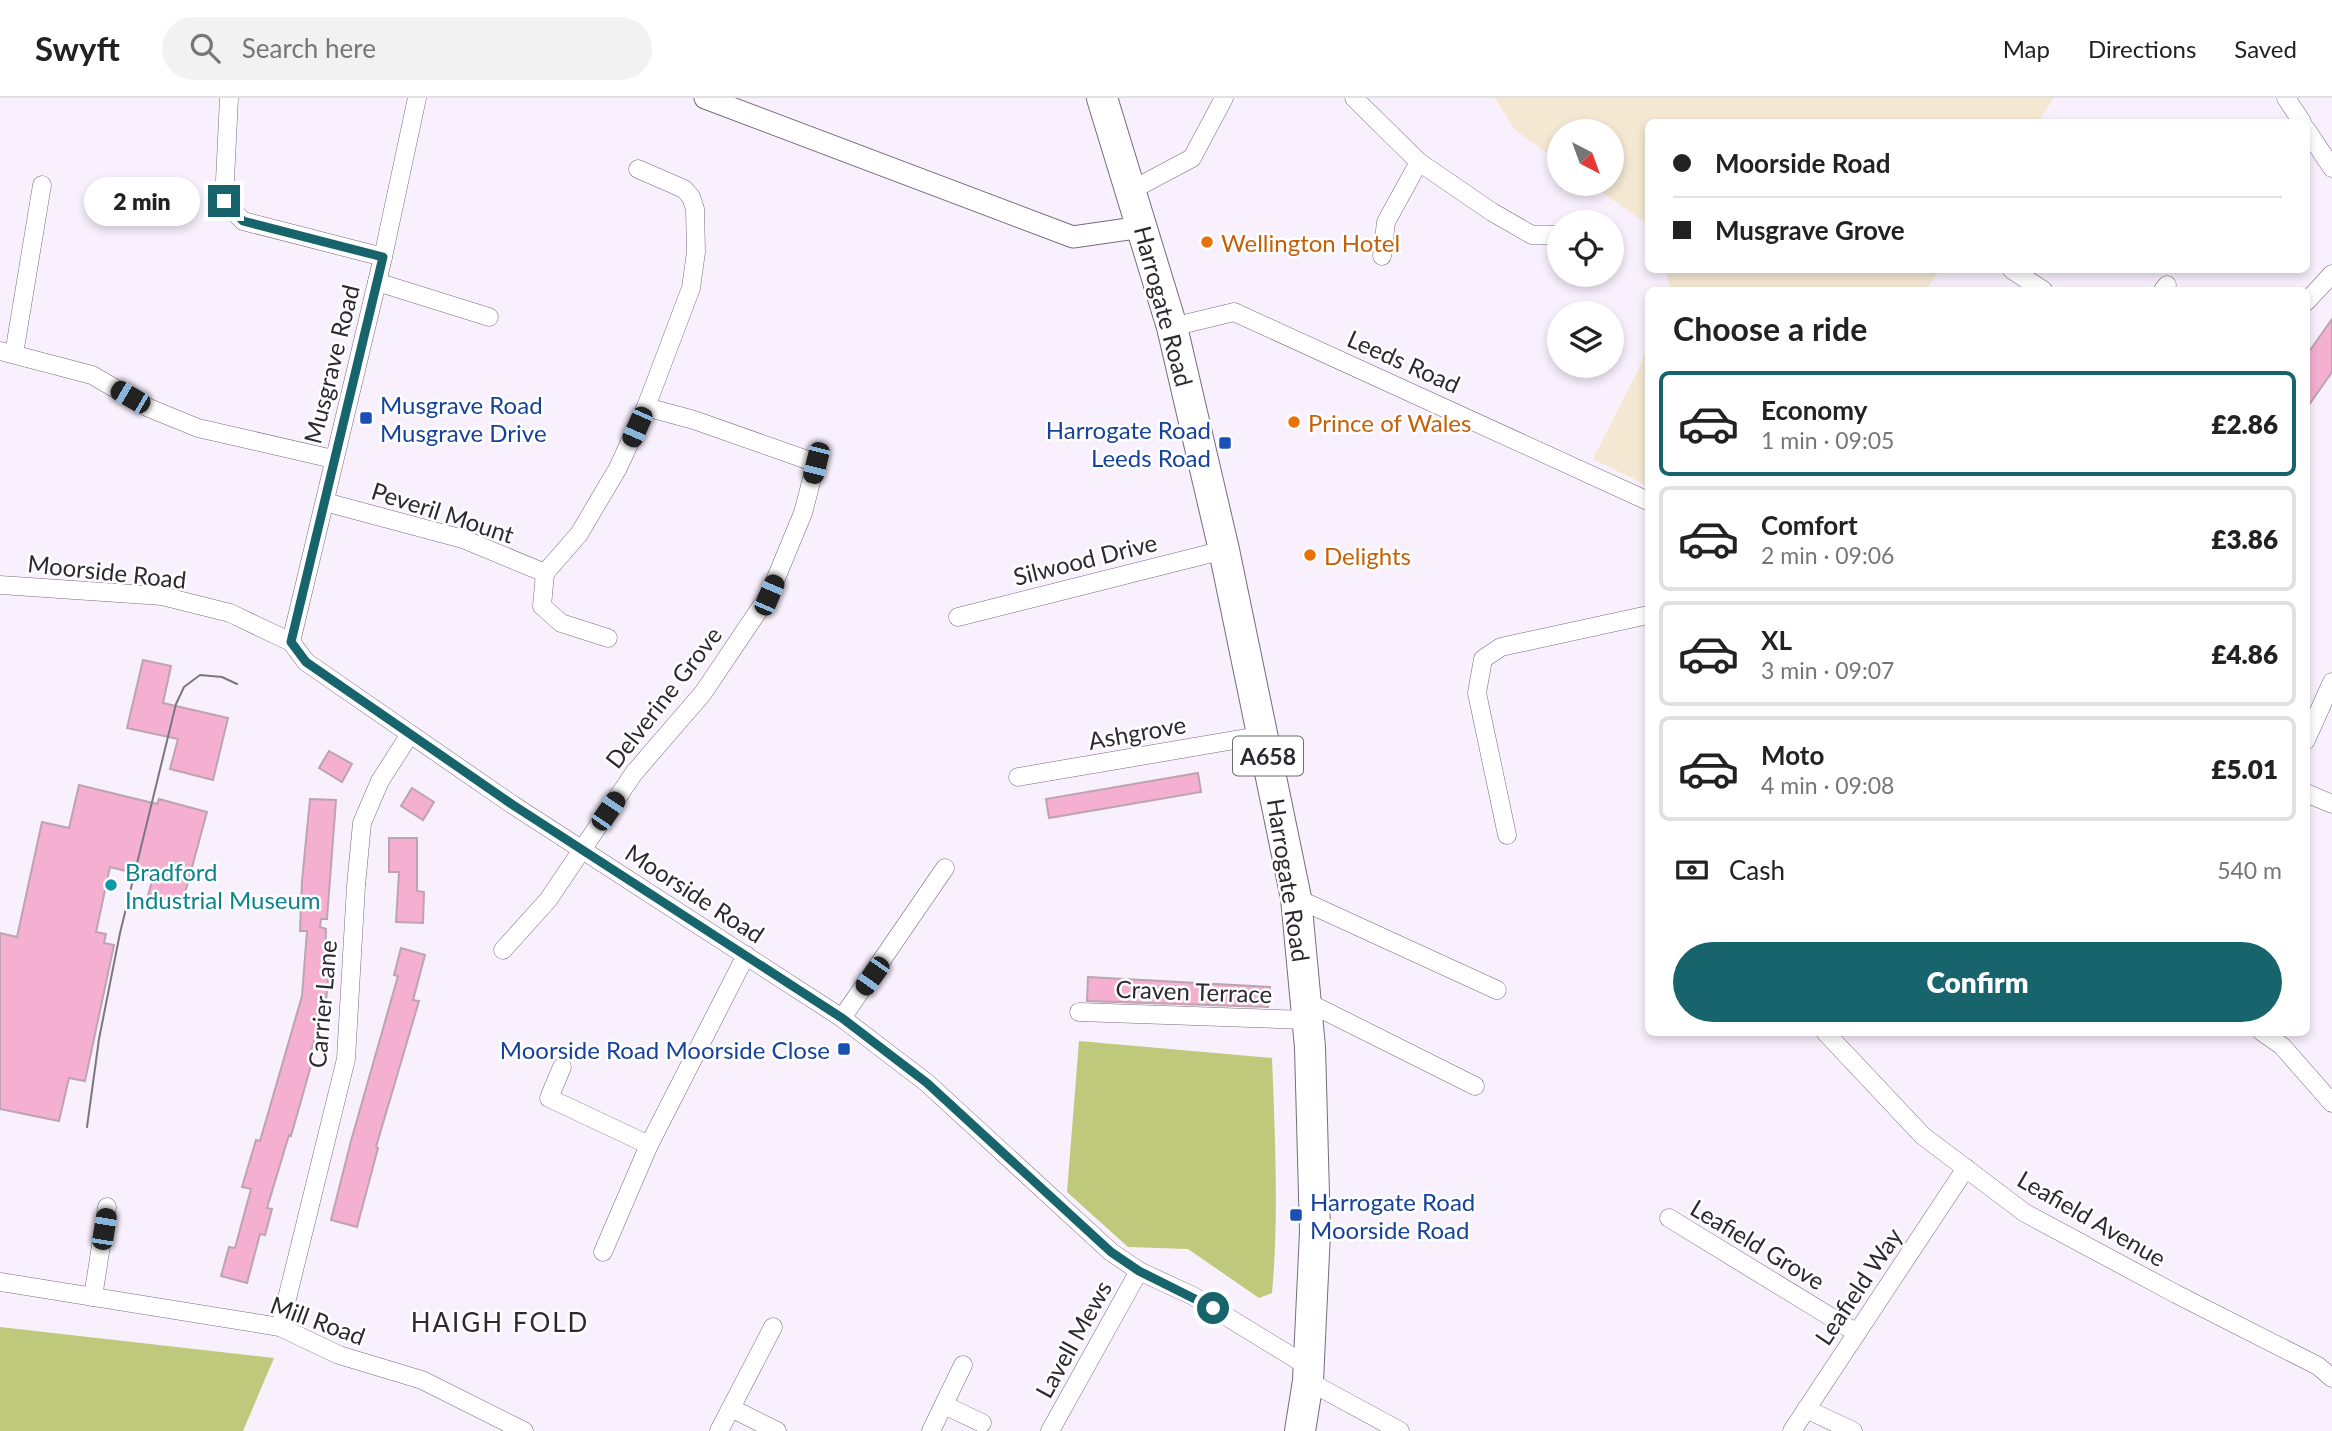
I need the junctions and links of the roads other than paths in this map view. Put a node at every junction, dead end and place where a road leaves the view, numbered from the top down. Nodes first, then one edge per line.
1 (229, 98) edge
2 (417, 98) edge
3 (705, 98) edge
4 (1102, 98) edge
5 (1224, 98) edge
6 (1354, 98) edge
7 (2286, 98) edge
8 (2300, 119) edge
9 (2310, 135) edge
10 (1419, 162) junction
11 (2332, 168) edge
12 (638, 169) dead end
13 (42, 185) dead end
14 (1130, 191) junction
15 (1142, 227) junction
16 (1547, 235) edge
17 (1382, 256) dead end
18 (383, 257) junction
19 (2017, 273) edge
20 (2332, 274) edge
21 (377, 282) junction
22 (2038, 287) edge
23 (2310, 298) edge
24 (489, 317) dead end
25 (1171, 327) junction
26 (7, 353) edge
27 (646, 407) junction
28 (333, 459) junction
29 (1645, 500) edge
30 (325, 502) junction
31 (1224, 550) junction
32 (545, 573) junction
33 (0, 585) edge
34 (1645, 616) edge
35 (958, 617) dead end
36 (608, 638) dead end
37 (291, 642) junction
38 (2332, 682) edge
39 (2310, 731) edge
40 (410, 734) junction
41 (1264, 735) junction
42 (1018, 777) dead end
43 (2310, 795) edge
44 (2332, 804) edge
45 (1507, 835) dead end
46 (582, 849) junction
47 (945, 868) dead end
48 (1296, 898) junction
49 (503, 950) dead end
50 (746, 956) junction
51 (1497, 990) dead end
52 (1307, 1011) junction
53 (1079, 1012) dead end
54 (842, 1018) junction
55 (1829, 1036) edge
56 (2268, 1036) edge
57 (562, 1066) dead end
58 (1475, 1086) dead end
59 (2332, 1102) edge
60 (649, 1145) junction
61 (1966, 1168) junction
62 (107, 1207) dead end
63 (1669, 1218) dead end
64 (603, 1252) dead end
65 (1139, 1271) junction
66 (0, 1282) edge
67 (93, 1297) junction
68 (280, 1326) junction
69 (773, 1327) dead end
70 (1857, 1333) junction
71 (963, 1365) dead end
72 (1308, 1374) junction
73 (2332, 1378) edge
74 (944, 1405) junction
75 (731, 1408) junction
76 (1806, 1409) junction
77 (982, 1423) dead end
78 (496, 1424) edge
79 (524, 1431) edge
80 (719, 1431) edge
81 (777, 1431) edge
82 (930, 1431) edge
83 (1050, 1431) edge
84 (1300, 1431) edge
85 (1399, 1431) edge
86 (1792, 1431) edge
87 (1853, 1431) edge

1 - 18 street
2 - 18 street, Musgrave Road
3 - 15 street
4 - 14 highway, Harrogate Road / A658
5 - 14 street
6 - 10 street
7 - 8 street
9 - 11 street
10 - 16 street
10 - 17 street
12 - 27 street
13 - 26 street
14 - 15 highway, Harrogate Road / A658
15 - 25 highway, Harrogate Road / A658
18 - 21 street, Musgrave Road
19 - 22 street
20 - 23 street
21 - 24 street
21 - 28 street, Musgrave Road
25 - 29 street, Leeds Road
25 - 31 highway, Harrogate Road / A658
26 - 28 street
27 - 32 street
27 - 46 street, Delverine Grove
28 - 30 street, Musgrave Road
30 - 32 street, Peveril Mount
30 - 37 street, Musgrave Road
31 - 35 street, Silwood Drive
31 - 41 highway, Harrogate Road / A658
32 - 36 street
33 - 37 street, Moorside Road
34 - 45 street
37 - 40 street, Moorside Road
38 - 39 street
40 - 46 street, Moorside Road
40 - 68 street, Carrier Lane
41 - 42 street, Ashgrove
41 - 48 highway, Harrogate Road / A658
43 - 44 street
46 - 49 street
46 - 50 street, Moorside Road
47 - 54 street
48 - 51 street
48 - 52 highway, Harrogate Road / A658
50 - 54 street, Moorside Road
50 - 60 street
52 - 53 street, Craven Terrace
52 - 58 street
52 - 72 highway, Harrogate Road / A658
54 - 65 street, Moorside Road
55 - 61 street, Leafield Avenue
56 - 59 street
57 - 60 street
60 - 64 street
61 - 70 street, Leafield Way
61 - 73 street, Leafield Avenue
62 - 67 street
63 - 70 street, Leafield Grove
65 - 72 street, Moorside Road
65 - 83 street, Lavell Mews
66 - 67 street, Mill Road
67 - 68 street, Mill Road
68 - 78 street, Mill Road
69 - 75 street
70 - 76 street, Leafield Way
71 - 74 street
72 - 84 highway, Harrogate Road / A658
72 - 85 street, Moorside Road
74 - 77 street
74 - 82 street
75 - 80 street
75 - 81 street
76 - 86 street, Leafield Way
76 - 87 street
78 - 79 street, Mill Road

